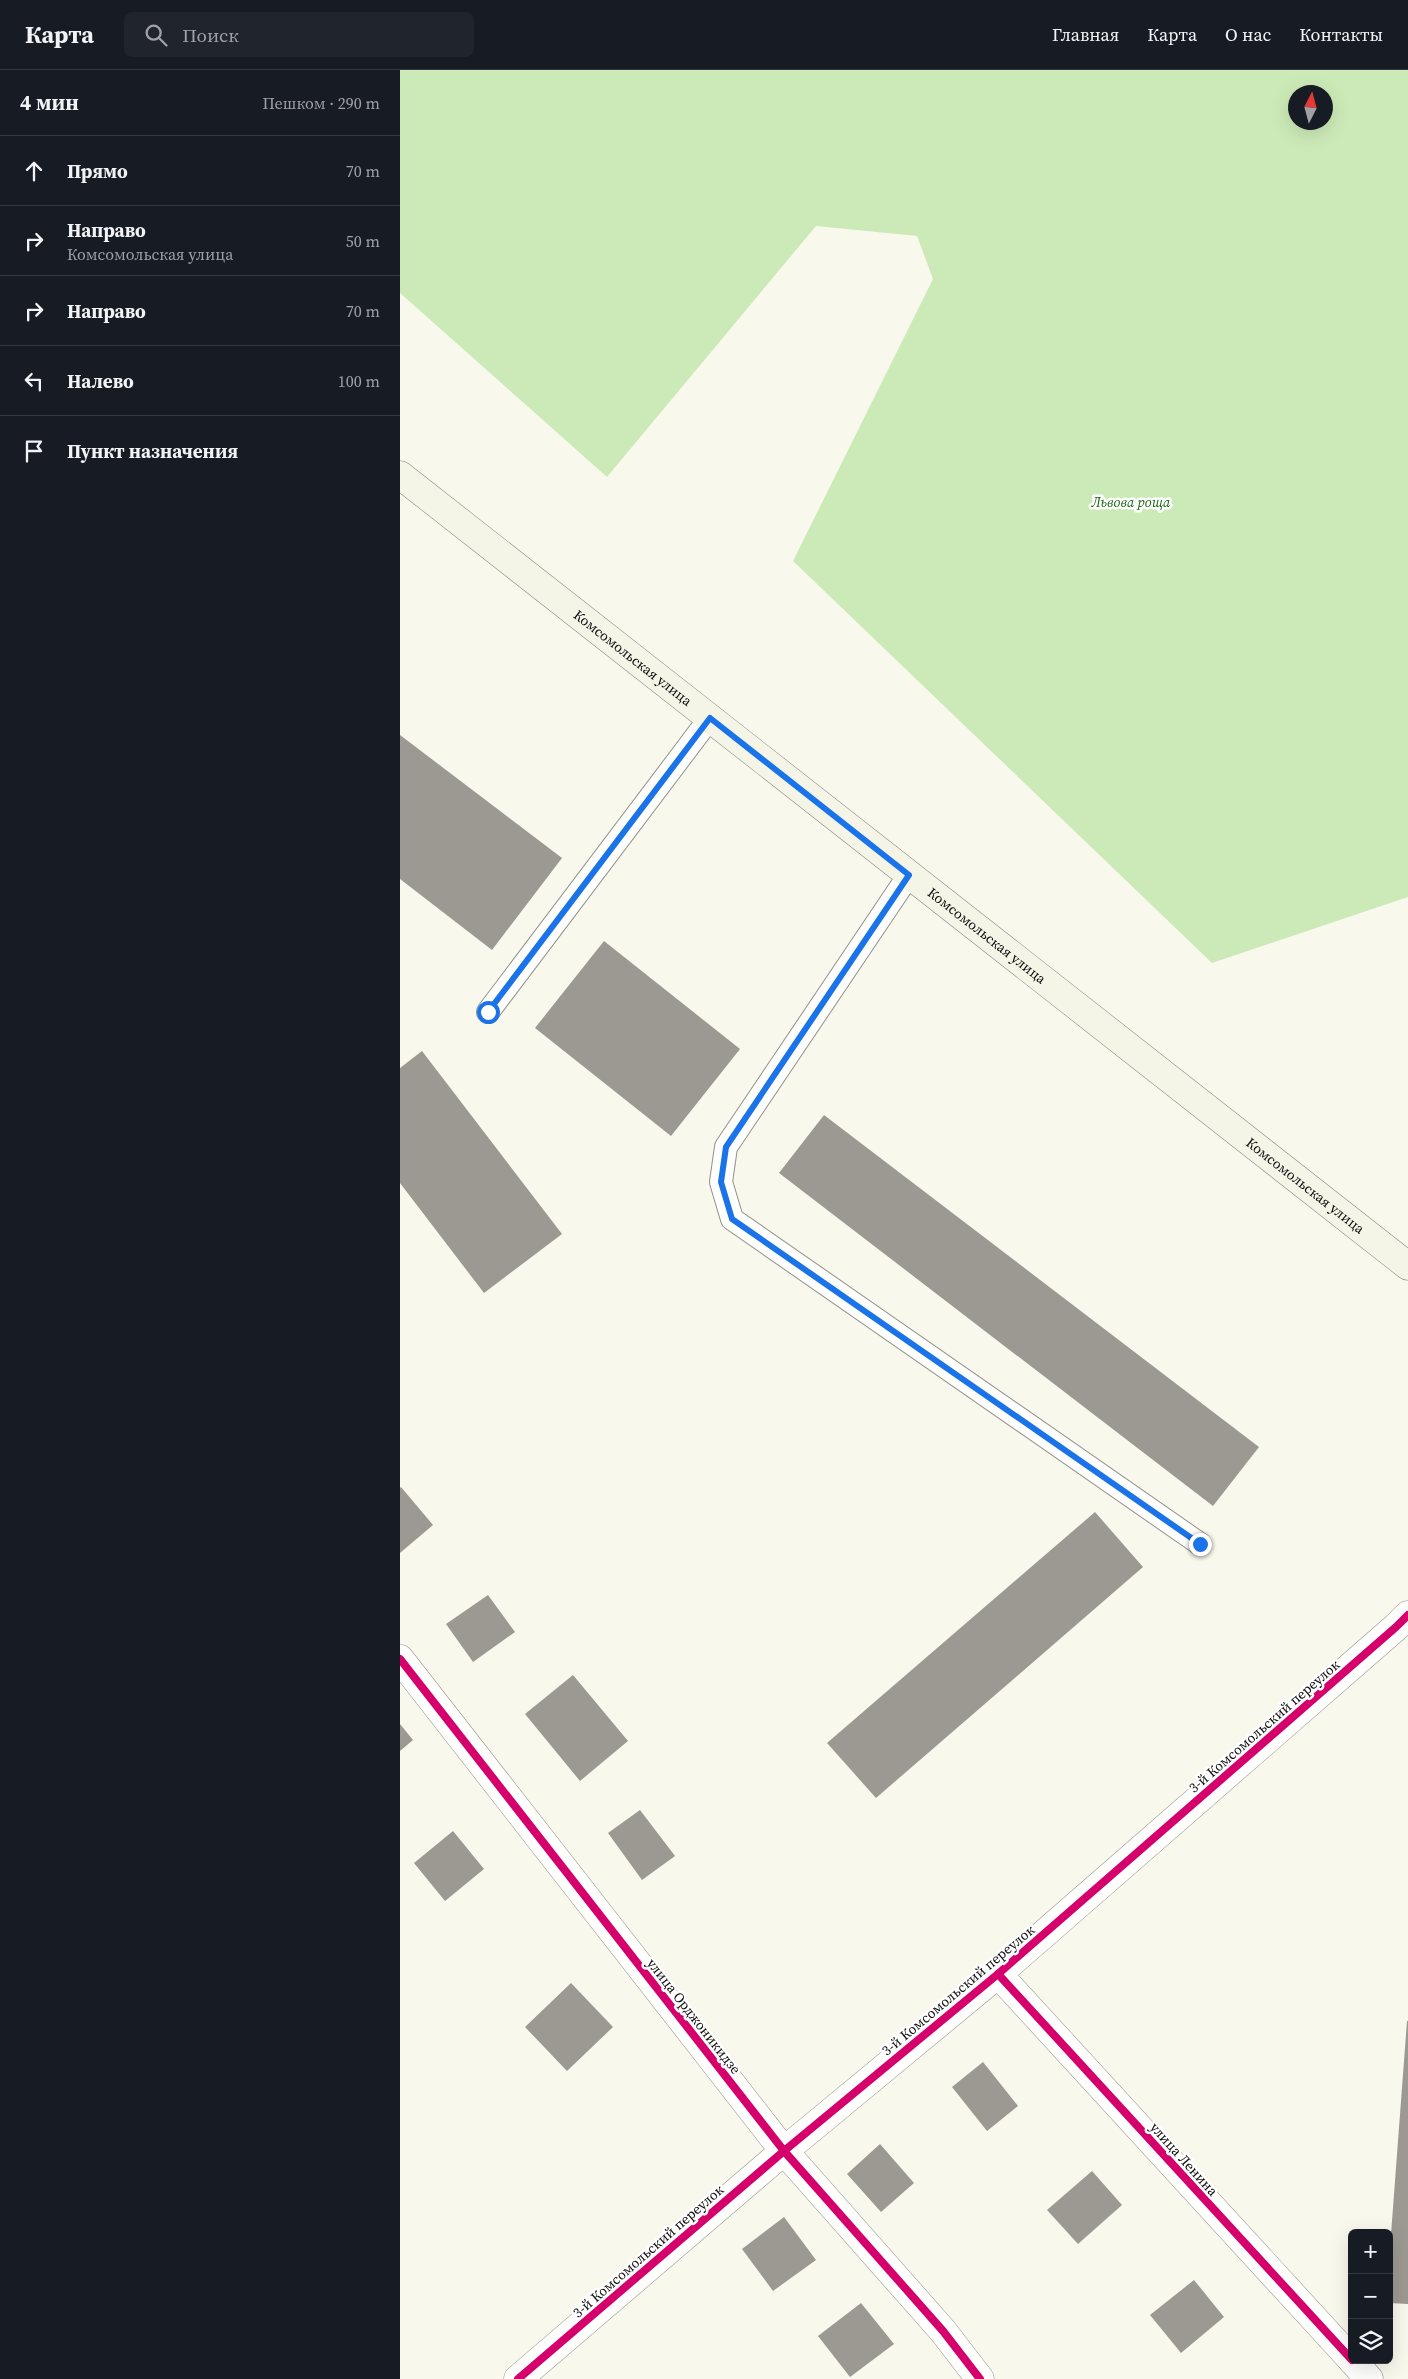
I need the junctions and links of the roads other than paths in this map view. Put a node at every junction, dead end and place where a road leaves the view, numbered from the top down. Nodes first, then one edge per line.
1 (400, 475) edge
2 (710, 718) junction
3 (909, 875) junction
4 (488, 1012) dead end
5 (1408, 1266) edge
6 (1200, 1544) dead end
7 (1408, 1614) edge
8 (400, 1659) edge
9 (998, 1974) junction
10 (784, 2151) junction
11 (1348, 2356) edge
12 (1356, 2364) edge
13 (518, 2379) edge
14 (980, 2379) edge
15 (1369, 2379) edge

1 - 2 main road, Комсомольская улица
2 - 3 main road, Комсомольская улица
2 - 4 lane
3 - 5 main road, Комсомольская улица
3 - 6 lane
7 - 9 street, 3-й Комсомольский переулок
8 - 10 street, улица Орджоникидзе
9 - 10 street, 3-й Комсомольский переулок
9 - 11 street, улица Ленина
10 - 13 street, 3-й Комсомольский переулок
10 - 14 street, улица Орджоникидзе
12 - 15 street, улица Ленина

